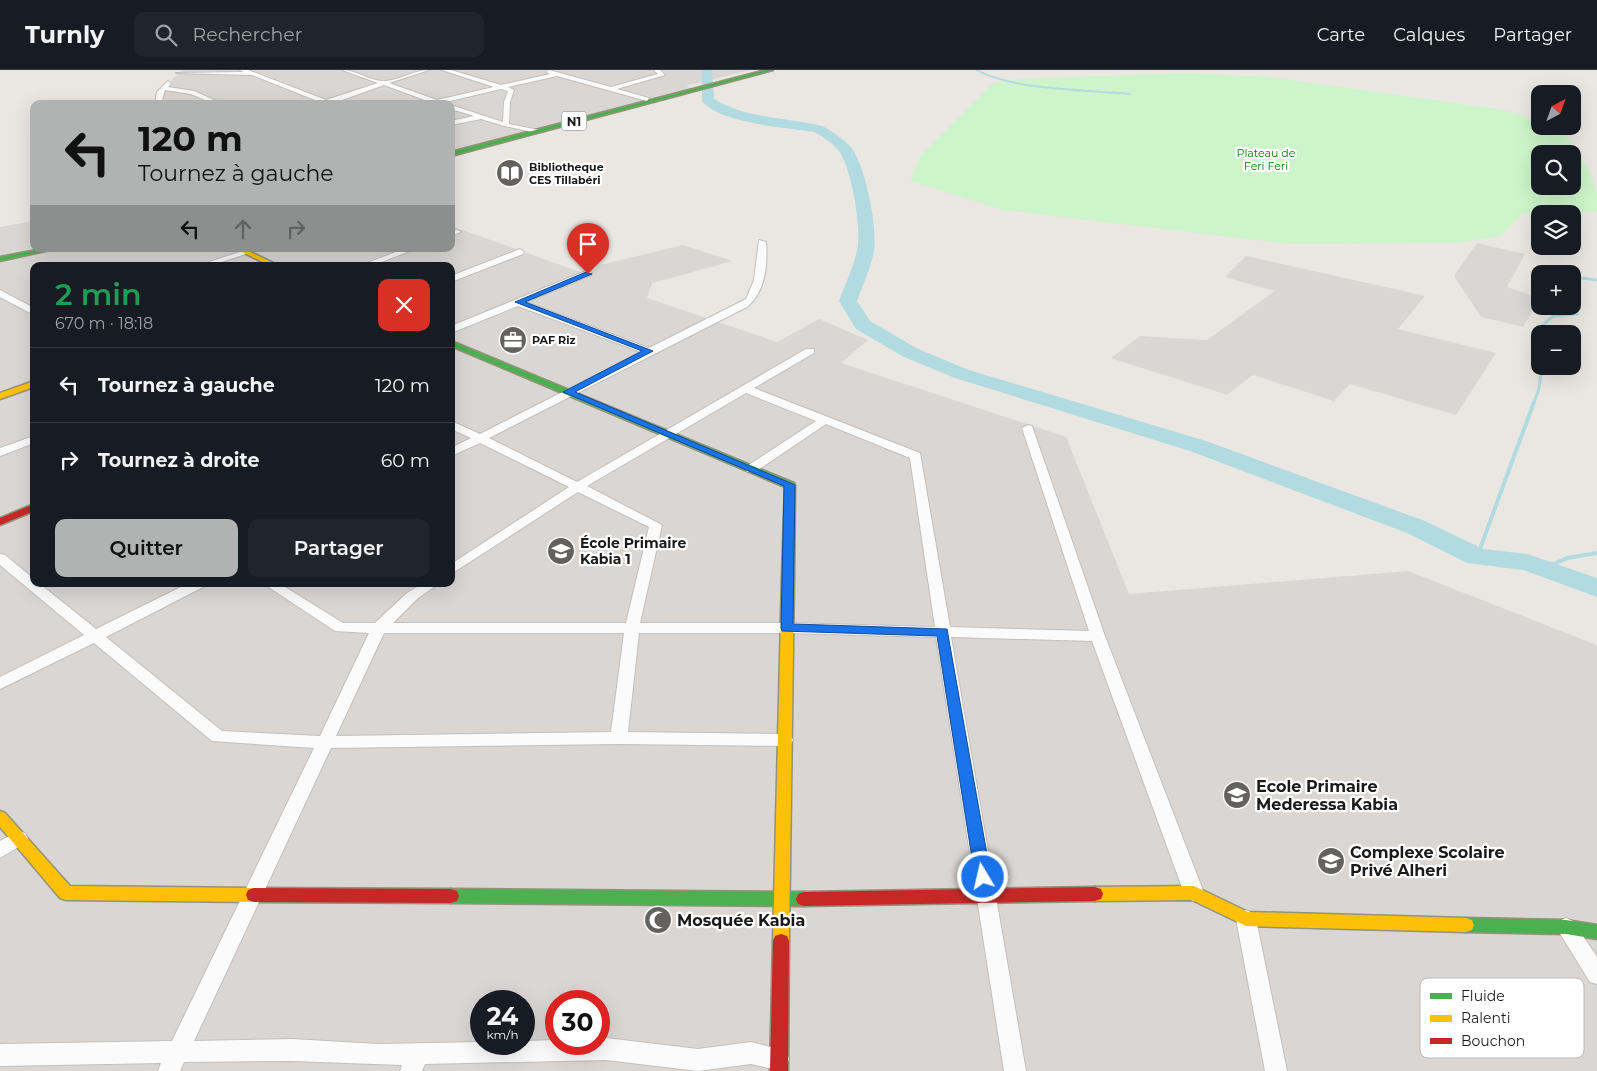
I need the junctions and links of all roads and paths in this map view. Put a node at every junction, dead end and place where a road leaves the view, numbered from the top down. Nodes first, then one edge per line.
1 (243, 70) edge
2 (345, 70) edge
3 (426, 70) edge
4 (445, 70) edge
5 (542, 70) edge
6 (657, 70) edge
7 (765, 70) edge
8 (181, 71) edge
9 (250, 74) junction
10 (558, 74) junction
11 (384, 83) junction
12 (502, 87) junction
13 (696, 87) junction
14 (163, 88) junction
15 (608, 90) junction
16 (647, 99) junction
17 (159, 100) edge
18 (211, 100) edge
19 (321, 100) edge
20 (337, 100) edge
21 (432, 100) edge
22 (452, 100) edge
23 (455, 108) edge
24 (482, 116) junction
25 (455, 122) edge
26 (506, 125) junction
27 (534, 130) junction
28 (455, 148) edge
29 (455, 153) edge
30 (762, 242) dead end
31 (30, 250) edge
32 (32, 252) edge
33 (239, 252) edge
34 (244, 252) edge
35 (403, 252) edge
36 (520, 252) dead end
37 (0, 257) edge
38 (212, 262) edge
39 (267, 262) edge
40 (374, 262) edge
41 (588, 274) dead end
42 (455, 277) edge
43 (0, 294) edge
44 (519, 302) junction
45 (30, 310) edge
46 (455, 328) edge
47 (455, 346) edge
48 (649, 351) junction
49 (810, 352) dead end
50 (30, 385) edge
51 (746, 389) junction
52 (568, 392) junction
53 (0, 396) edge
54 (825, 420) junction
55 (455, 426) edge
56 (1028, 428) dead end
57 (668, 434) junction
58 (480, 438) junction
59 (30, 441) edge
60 (455, 451) edge
61 (0, 452) edge
62 (751, 468) junction
63 (577, 487) junction
64 (30, 509) edge
65 (0, 522) edge
66 (0, 558) edge
67 (455, 567) edge
68 (30, 582) edge
69 (36, 587) edge
70 (192, 587) edge
71 (276, 587) edge
72 (426, 587) edge
73 (379, 628) junction
74 (632, 628) junction
75 (787, 628) junction
76 (942, 632) junction
77 (96, 636) junction
78 (1098, 636) junction
79 (0, 684) edge
80 (619, 738) junction
81 (784, 740) junction
82 (325, 742) junction
83 (0, 817) edge
84 (19, 838) junction
85 (0, 850) edge
86 (1194, 893) junction
87 (252, 894) junction
88 (986, 896) junction
89 (782, 900) junction
90 (1246, 919) junction
91 (1566, 927) junction
92 (1597, 932) edge
93 (1597, 975) edge
94 (0, 1056) edge
95 (173, 1062) edge
96 (414, 1062) edge
97 (778, 1065) edge
98 (1015, 1071) edge
99 (1276, 1071) edge

1 - 9 street
2 - 11 street
3 - 11 street
4 - 12 street
5 - 10 street
6 - 15 street
7 - 13 street, N1
8 - 9 street
8 - 14 street
9 - 19 street
10 - 12 street
10 - 15 street
11 - 20 street
11 - 21 street
12 - 22 street
12 - 26 street
13 - 16 street, N1
13 - 27 street, N1
14 - 17 street
14 - 18 street
15 - 16 street
16 - 27 street, N1
23 - 24 street
24 - 25 street
24 - 26 street
26 - 27 street
27 - 28 street, N1
27 - 29 street, N1
30 - 48 street
31 - 37 street
32 - 37 street
33 - 38 street
34 - 39 street
35 - 40 street
36 - 42 street
41 - 44 street
43 - 45 street
44 - 46 street
44 - 48 street
47 - 52 street
48 - 52 street
49 - 51 street
50 - 53 street
51 - 54 street
51 - 57 street
52 - 57 street
52 - 58 street
54 - 62 street
54 - 76 street
55 - 58 street
56 - 78 street
57 - 62 street
57 - 63 street
58 - 60 street
58 - 63 street
59 - 61 street
62 - 75 street
63 - 67 street
63 - 74 street
64 - 65 street
66 - 68 street
69 - 77 street
70 - 77 street
71 - 73 street
72 - 73 street
73 - 74 street
73 - 82 street
74 - 75 street
74 - 80 street
75 - 76 street
75 - 81 street
76 - 78 street
76 - 88 street
77 - 79 street
77 - 82 street
78 - 86 street
80 - 81 street
80 - 82 street
81 - 89 street
82 - 87 street
83 - 84 street
84 - 85 street
84 - 87 street
86 - 88 street
86 - 90 street
87 - 89 street
87 - 95 street
88 - 89 street
88 - 98 street
89 - 97 street
90 - 91 street
90 - 99 street
91 - 92 street
91 - 93 street
94 - 95 street
95 - 96 street
96 - 97 street

